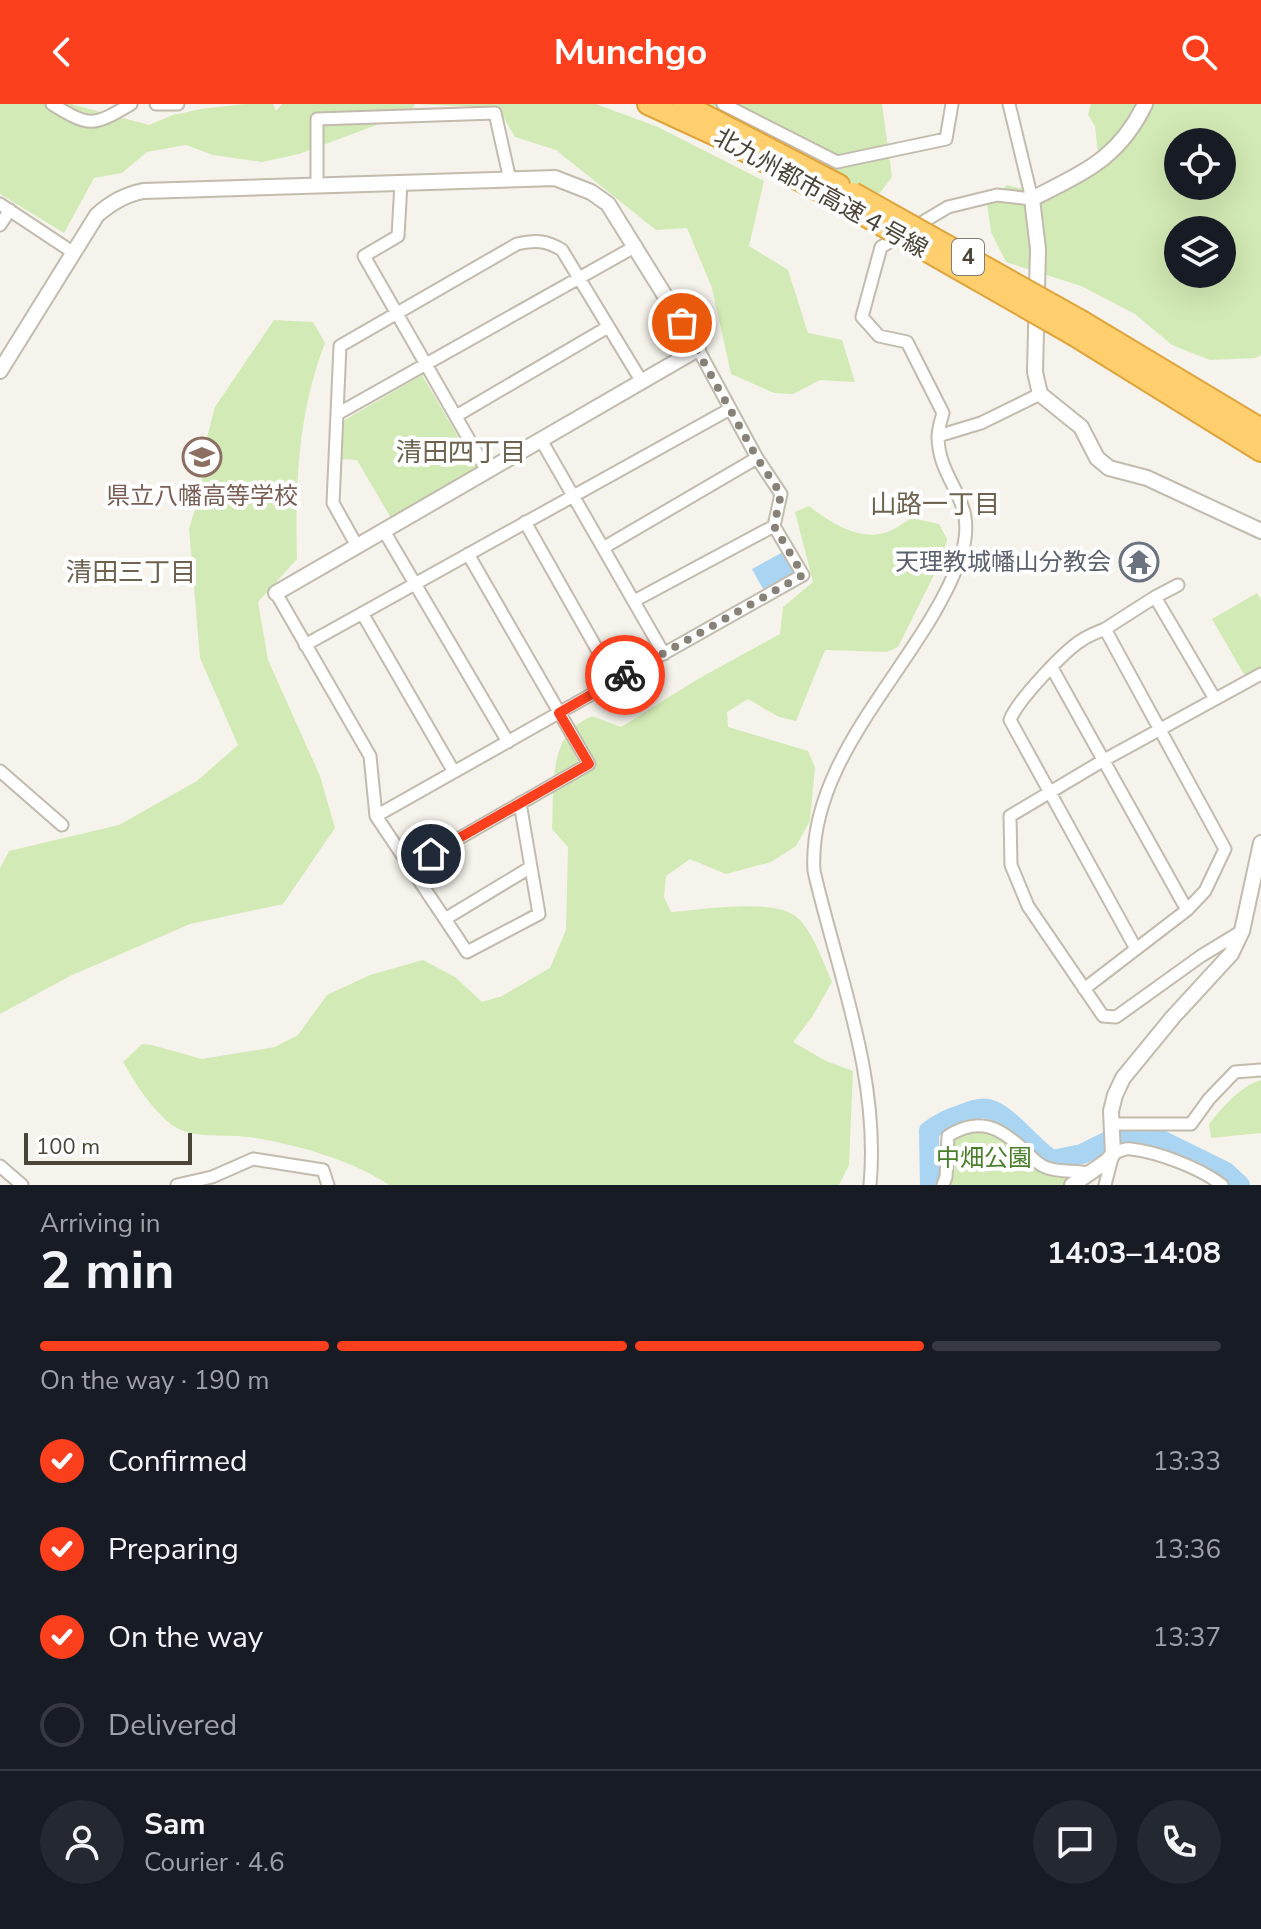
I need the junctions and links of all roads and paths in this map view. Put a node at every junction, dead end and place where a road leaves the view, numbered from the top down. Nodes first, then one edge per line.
1 (52, 104) edge
2 (131, 104) edge
3 (156, 104) edge
4 (178, 104) edge
5 (648, 104) edge
6 (683, 104) edge
7 (723, 104) edge
8 (952, 104) edge
9 (1009, 104) edge
10 (1145, 104) edge
11 (510, 180) junction
12 (401, 183) junction
13 (317, 184) junction
14 (850, 199) junction
15 (1032, 199) junction
16 (5, 207) edge
17 (0, 225) edge
18 (636, 246) junction
19 (74, 253) junction
20 (579, 278) junction
21 (397, 313) junction
22 (608, 327) junction
23 (1078, 328) junction
24 (698, 349) junction
25 (426, 364) junction
26 (0, 371) edge
27 (642, 382) junction
28 (1040, 394) junction
29 (730, 409) junction
30 (339, 413) junction
31 (456, 416) junction
32 (1261, 429) edge
33 (938, 436) junction
34 (541, 440) junction
35 (1261, 451) edge
36 (757, 458) junction
37 (487, 471) junction
38 (573, 496) junction
39 (525, 522) junction
40 (774, 526) junction
41 (384, 531) junction
42 (1261, 531) edge
43 (357, 546) junction
44 (603, 548) junction
45 (468, 554) junction
46 (415, 584) junction
47 (1178, 585) dead end
48 (276, 593) joint
49 (1155, 597) junction
50 (634, 601) junction
51 (362, 613) junction
52 (1105, 629) junction
53 (305, 645) junction
54 (664, 654) junction
55 (1052, 668) junction
56 (1261, 674) edge
57 (615, 681) junction
58 (1215, 699) junction
59 (559, 713) junction
60 (1161, 729) junction
61 (508, 742) junction
62 (1104, 760) junction
63 (0, 771) edge
64 (454, 772) junction
65 (1048, 793) junction
66 (520, 803) junction
67 (376, 816) junction
68 (62, 825) dead end
69 (1261, 843) edge
70 (409, 867) junction
71 (531, 867) junction
72 (1187, 910) junction
73 (445, 919) junction
74 (1242, 931) junction
75 (1135, 947) junction
76 (1084, 989) junction
77 (1261, 1070) edge
78 (1112, 1127) junction
79 (1112, 1150) junction
80 (0, 1166) edge
81 (1088, 1173) junction
82 (22, 1185) edge
83 (177, 1185) edge
84 (328, 1185) edge
85 (870, 1185) edge
86 (943, 1185) edge
87 (1072, 1185) edge
88 (1105, 1185) edge
89 (1222, 1185) edge

1 - 2 street
3 - 4 street
5 - 14 highway, 北九州都市高速４号線 / 4
6 - 14 highway, 北九州都市高速４号線 / 4
7 - 8 street
9 - 15 street
10 - 15 street
11 - 12 street
11 - 13 street
11 - 18 street
12 - 13 street
12 - 21 street
13 - 19 street
14 - 23 highway, 北九州都市高速４号線 / 4, bridge
15 - 28 street
15 - 33 street
16 - 17 street
16 - 19 street
18 - 20 street
18 - 24 street
19 - 26 street
20 - 21 street
20 - 22 street
20 - 25 street
21 - 25 street
21 - 30 street
22 - 27 street
22 - 31 street
23 - 32 highway
23 - 35 highway
24 - 27 street
24 - 29 street
25 - 30 street
25 - 31 street
27 - 34 street
28 - 33 street
28 - 42 street
29 - 36 street
29 - 38 street
30 - 43 street
31 - 37 street
33 - 85 street
34 - 37 street
34 - 38 street
36 - 40 street
36 - 44 street
37 - 41 street
38 - 39 street
38 - 44 street
39 - 45 street
39 - 57 street
40 - 50 street
40 - 54 street
41 - 43 street
41 - 46 street
43 - 48 street
44 - 50 street
45 - 46 street
45 - 59 street
46 - 51 street
46 - 61 street
47 - 49 street
48 - 53 street
49 - 52 street
49 - 58 street
50 - 54 street
51 - 53 street
51 - 64 street
52 - 55 street
52 - 60 street
53 - 67 street
54 - 57 street
55 - 62 street
55 - 65 street
56 - 58 street
57 - 59 street
58 - 60 street
59 - 61 street
59 - 66 street
60 - 62 street
60 - 72 street
61 - 64 street
62 - 65 street
62 - 72 street
63 - 68 street
64 - 67 street
65 - 75 street
65 - 76 street
66 - 70 street
66 - 71 street
67 - 70 street
69 - 74 street
70 - 73 street
71 - 73 street
71 - 73 street
72 - 75 street
74 - 76 street
74 - 78 street
75 - 76 street
77 - 78 street
78 - 79 street
79 - 81 street
79 - 88 street
79 - 89 street
80 - 82 street
81 - 86 street
81 - 87 street
83 - 84 street

